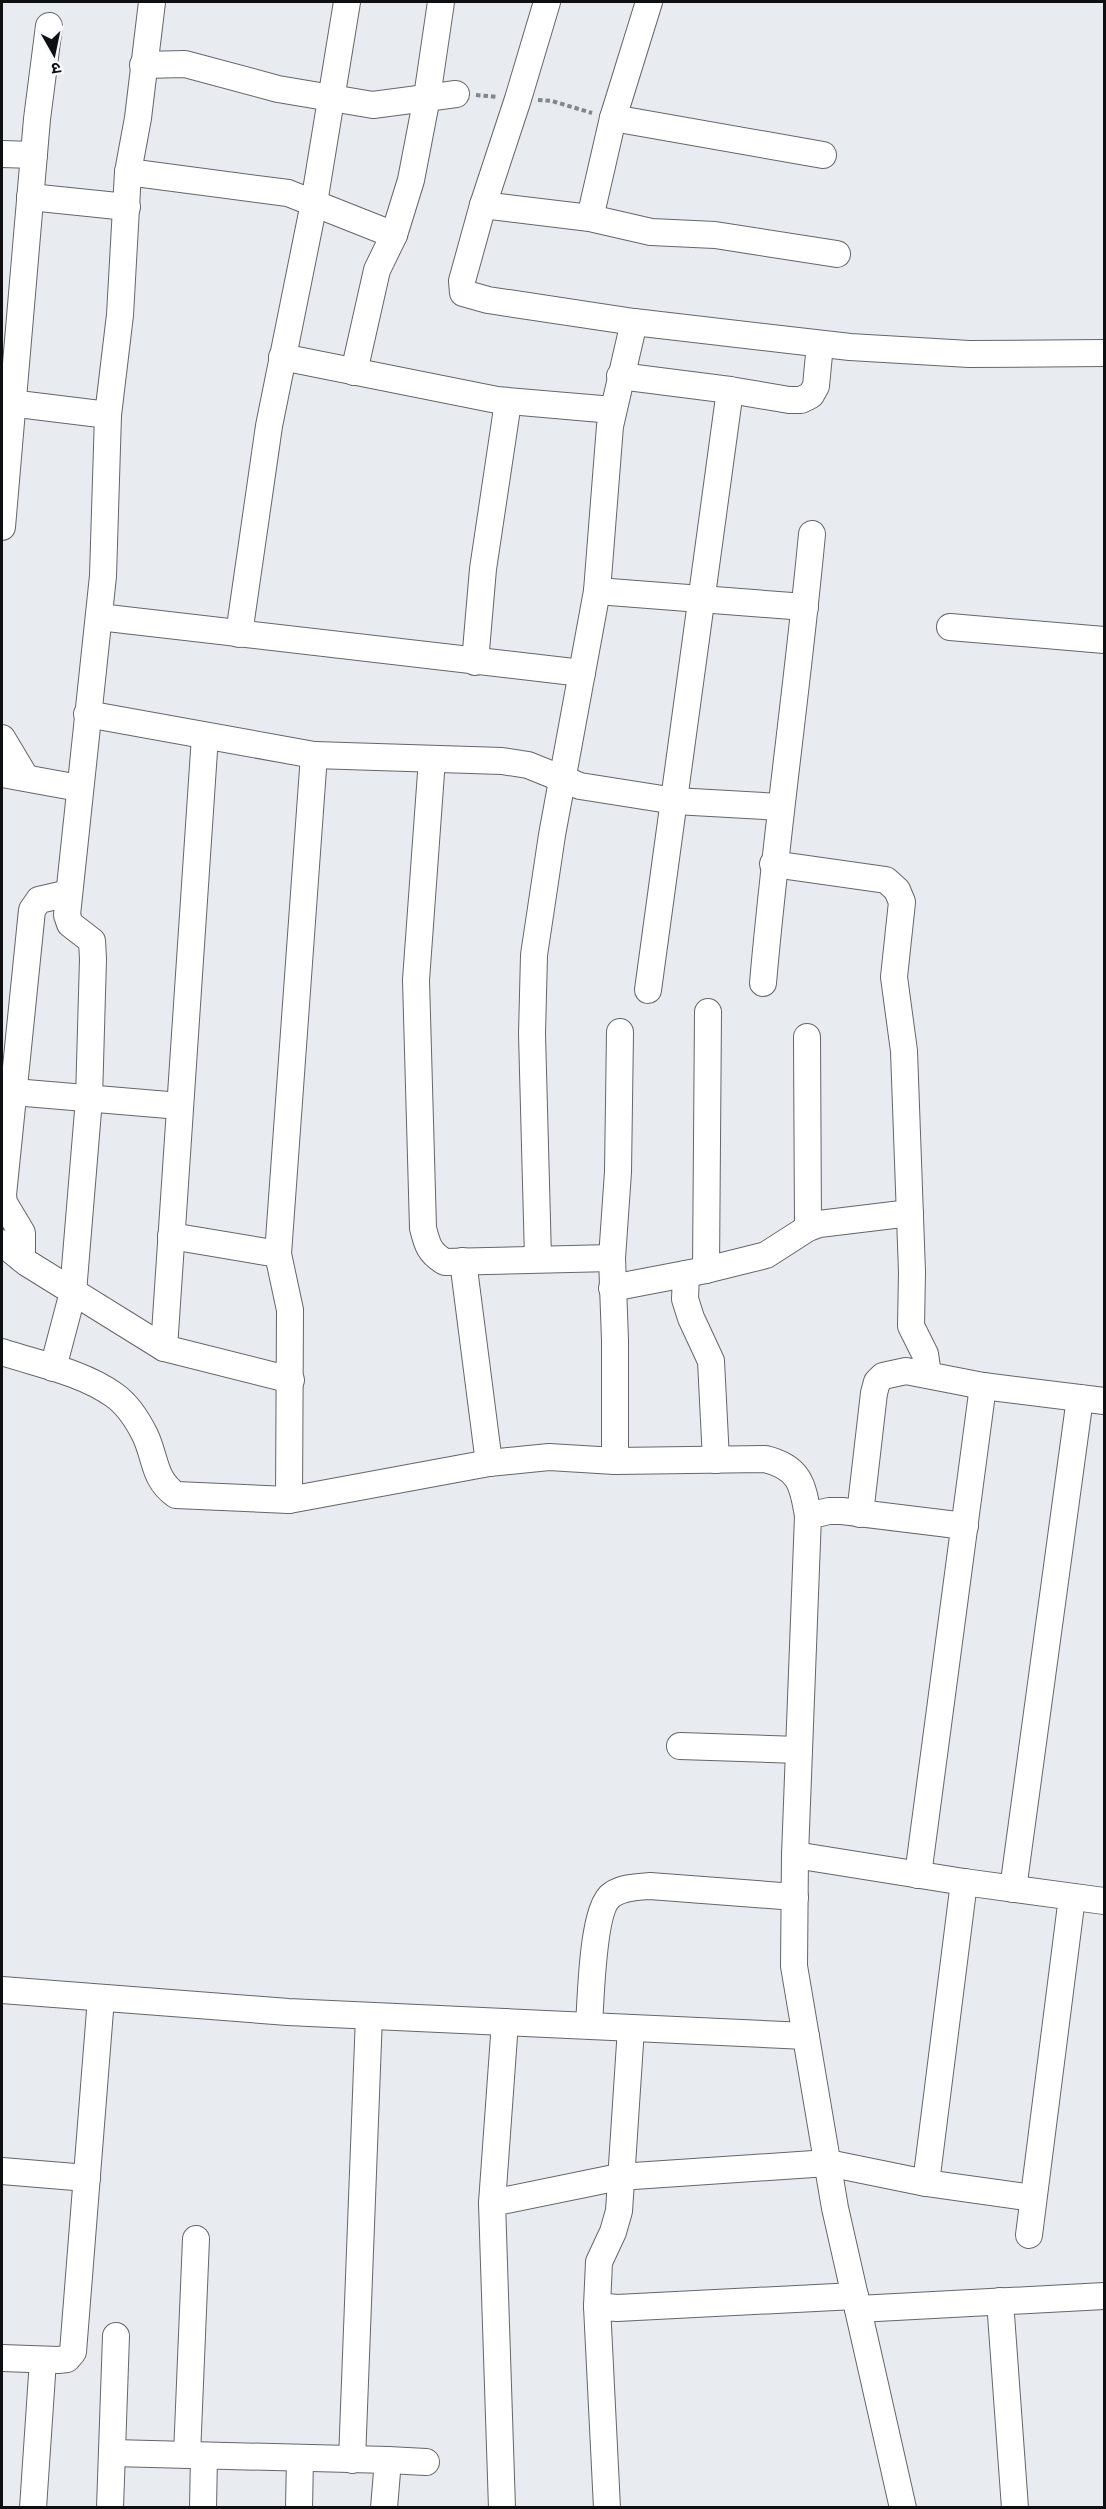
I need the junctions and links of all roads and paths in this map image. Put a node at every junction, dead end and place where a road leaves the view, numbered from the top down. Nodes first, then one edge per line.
1 (152, 2) edge
2 (347, 2) edge
3 (441, 2) edge
4 (547, 2) edge
5 (649, 2) edge
6 (49, 26) dead end
7 (143, 65) junction
8 (456, 93) dead end
9 (427, 97) junction
10 (330, 98) junction
11 (614, 118) junction
12 (2, 154) edge
13 (34, 155) junction
14 (823, 155) dead end
15 (128, 172) junction
16 (30, 197) junction
17 (314, 203) junction
18 (483, 205) junction
19 (127, 207) junction
20 (590, 218) junction
21 (394, 235) junction
22 (837, 254) dead end
23 (634, 322) junction
24 (820, 344) junction
25 (1104, 353) edge
26 (282, 357) junction
27 (354, 372) junction
28 (620, 376) junction
29 (730, 390) junction
30 (508, 402) junction
31 (7, 403) edge
32 (613, 410) junction
33 (108, 415) junction
34 (2, 527) edge
35 (812, 534) dead end
36 (597, 591) junction
37 (701, 600) junction
38 (805, 607) junction
39 (99, 617) junction
40 (950, 627) dead end
41 (239, 634) junction
42 (1104, 640) edge
43 (475, 662) junction
44 (582, 674) junction
45 (87, 714) junction
46 (206, 736) junction
47 (2, 738) edge
48 (314, 755) junction
49 (432, 759) junction
50 (14, 776) edge
51 (563, 780) junction
52 (80, 788) junction
53 (675, 801) junction
54 (781, 807) junction
55 (773, 864) junction
56 (69, 893) junction
57 (762, 983) dead end
58 (648, 990) dead end
59 (708, 1012) dead end
60 (620, 1032) dead end
61 (807, 1037) dead end
62 (7, 1092) edge
63 (89, 1099) junction
64 (180, 1106) junction
65 (910, 1213) junction
66 (808, 1228) junction
67 (171, 1236) junction
68 (2, 1243) edge
69 (278, 1254) junction
70 (538, 1258) junction
71 (612, 1258) junction
72 (22, 1259) junction
73 (463, 1261) junction
74 (696, 1272) junction
75 (612, 1288) junction
76 (73, 1292) junction
77 (164, 1348) junction
78 (2, 1352) edge
79 (53, 1368) junction
80 (928, 1375) junction
81 (291, 1380) junction
82 (983, 1386) junction
83 (1092, 1399) edge
84 (716, 1460) junction
85 (615, 1461) junction
86 (489, 1463) junction
87 (289, 1500) junction
88 (860, 1514) junction
89 (808, 1515) junction
90 (965, 1526) junction
91 (680, 1746) dead end
92 (799, 1750) junction
93 (795, 1855) junction
94 (918, 1875) junction
95 (964, 1882) junction
96 (1013, 1889) junction
97 (795, 1897) junction
98 (1072, 1897) junction
99 (1104, 1901) edge
100 (2, 1990) edge
101 (101, 1998) junction
102 (369, 2016) junction
103 (505, 2022) junction
104 (589, 2025) junction
105 (631, 2028) junction
106 (806, 2036) junction
107 (828, 2163) junction
108 (2, 2171) edge
109 (619, 2177) junction
110 (87, 2178) junction
111 (926, 2183) junction
112 (1033, 2199) junction
113 (492, 2203) junction
114 (1029, 2235) dead end
115 (196, 2239) dead end
116 (1104, 2296) edge
117 (1000, 2301) junction
118 (857, 2302) junction
119 (597, 2306) junction
120 (116, 2336) dead end
121 (2, 2358) edge
122 (43, 2360) junction
123 (113, 2453) junction
124 (196, 2456) junction
125 (300, 2458) junction
126 (352, 2460) junction
127 (388, 2460) junction
128 (426, 2462) dead end
129 (33, 2508) edge
130 (110, 2508) edge
131 (203, 2508) edge
132 (299, 2508) edge
133 (384, 2508) edge
134 (502, 2508) edge
135 (607, 2508) edge
136 (903, 2508) edge
137 (1015, 2508) edge

1 - 7 street
2 - 10 street
3 - 9 street
4 - 18 street
5 - 11 street
6 - 13 street
7 - 10 street
7 - 15 street
8 - 9 street
9 - 10 street
9 - 21 street
10 - 17 street
11 - 14 street
11 - 20 street
12 - 13 street
13 - 16 street
15 - 17 street
15 - 19 street
16 - 19 street
16 - 31 street
17 - 21 street
17 - 26 street
18 - 20 street
18 - 23 street
19 - 33 street
20 - 22 street
21 - 27 street
23 - 24 street
23 - 28 street
24 - 25 street
24 - 29 street
26 - 27 street
26 - 41 street
27 - 30 street
28 - 29 street
28 - 32 street
29 - 37 street
30 - 32 street
30 - 43 street
31 - 33 street
31 - 34 street
32 - 36 street
33 - 39 street
35 - 38 street
36 - 37 street
36 - 44 street
37 - 38 street
37 - 53 street
38 - 54 street
39 - 41 street
39 - 45 street
40 - 42 street
41 - 43 street
43 - 44 street
44 - 51 street
45 - 46 street
45 - 52 street
46 - 48 street
46 - 64 street
47 - 50 street
48 - 49 street
48 - 69 street
49 - 51 street
49 - 73 street
50 - 52 street
51 - 53 street
51 - 70 street
52 - 56 street
53 - 54 street
53 - 58 street
54 - 55 street
55 - 57 street
55 - 65 street
56 - 62 street
56 - 63 street
59 - 74 street
60 - 71 street
61 - 66 street
62 - 63 street
62 - 72 street
63 - 64 street
63 - 76 street
64 - 67 street
65 - 66 street
65 - 80 street
66 - 74 street
67 - 69 street
67 - 77 street
68 - 72 street
69 - 81 street
70 - 71 street
70 - 73 street
71 - 75 street
72 - 76 street
73 - 86 street
74 - 75 street
74 - 84 street
75 - 85 street
76 - 77 street
76 - 79 street
77 - 81 street
78 - 79 street
79 - 87 street
80 - 82 street
80 - 88 street
81 - 87 street
82 - 83 street
82 - 90 street
83 - 96 street
84 - 85 street
84 - 89 street
85 - 86 street
86 - 87 street
88 - 89 street
88 - 90 street
89 - 92 street
90 - 94 street
91 - 92 street
92 - 93 street
93 - 94 street
93 - 97 street
94 - 95 street
95 - 96 street
95 - 111 street
96 - 98 street
97 - 104 street
97 - 106 street
98 - 99 street
98 - 112 street
100 - 101 street
101 - 102 street
101 - 110 street
102 - 103 street
102 - 126 street
103 - 104 street
103 - 113 street
104 - 105 street
105 - 106 street
105 - 109 street
106 - 107 street
107 - 109 street
107 - 111 street
107 - 118 street
108 - 110 street
109 - 113 street
109 - 119 street
110 - 122 street
111 - 112 street
112 - 114 street
113 - 134 street
115 - 124 street
116 - 117 street
117 - 118 street
117 - 137 street
118 - 119 street
118 - 136 street
119 - 135 street
120 - 123 street
121 - 122 street
122 - 129 street
123 - 124 street
123 - 130 street
124 - 125 street
124 - 131 street
125 - 126 street
125 - 132 street
126 - 127 street
127 - 128 street
127 - 133 street

